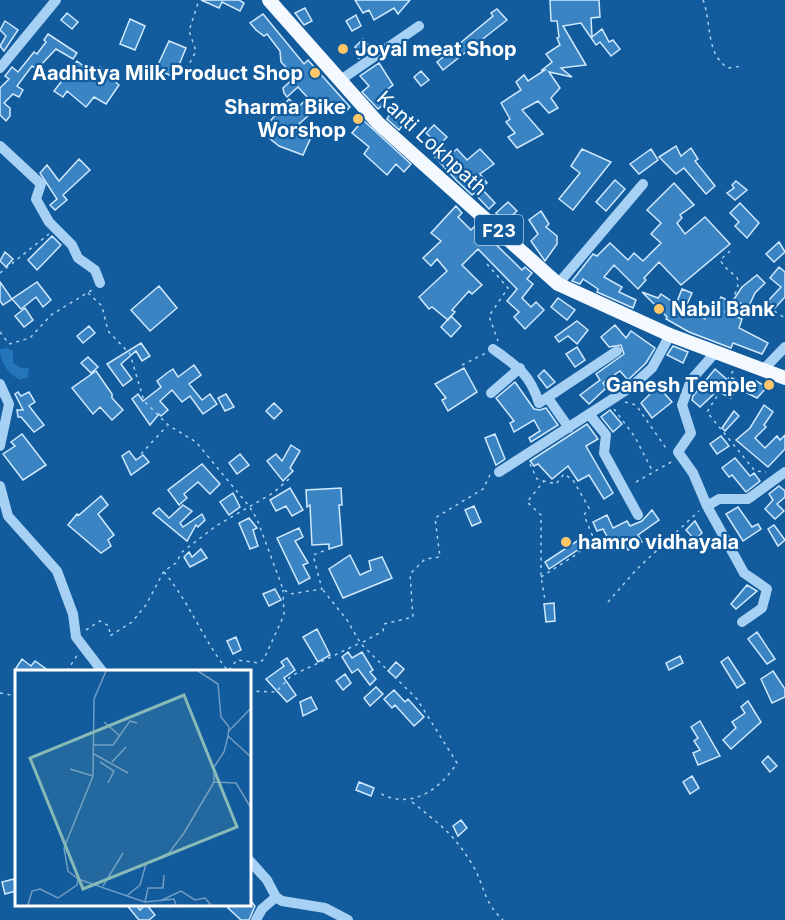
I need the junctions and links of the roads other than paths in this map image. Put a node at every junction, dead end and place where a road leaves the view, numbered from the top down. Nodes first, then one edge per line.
1 (56, 0) edge
2 (269, 0) edge
3 (419, 26) dead end
4 (0, 68) edge
5 (339, 81) junction
6 (0, 146) edge
7 (643, 184) dead end
8 (100, 283) road end
9 (558, 284) junction
10 (670, 335) junction
11 (785, 347) edge
12 (493, 349) road end
13 (617, 351) dead end
14 (716, 353) junction
15 (520, 368) junction
16 (763, 370) junction
17 (785, 378) edge
18 (0, 384) edge
19 (491, 393) dead end
20 (548, 398) junction
21 (590, 414) junction
22 (569, 428) junction
23 (0, 446) edge
24 (499, 472) road end
25 (783, 473) edge
26 (0, 486) edge
27 (707, 506) junction
28 (638, 515) dead end
29 (742, 622) dead end
30 (101, 670) edge
31 (252, 864) edge
32 (276, 897) junction
33 (256, 920) edge
34 (348, 920) edge

1 - 4 street
2 - 5 main road, Kanti Lokhpath / F23
3 - 5 street
5 - 9 main road, Kanti Lokhpath / F23
6 - 8 street
7 - 9 street
9 - 10 main road, Kanti Lokhpath / F23
10 - 14 main road, Kanti Lokhpath / F23
10 - 21 street
11 - 16 street
12 - 15 street
13 - 20 street
14 - 16 main road, Kanti Lokhpath / F23
14 - 27 street
15 - 19 street
15 - 20 street
16 - 17 main road, Kanti Lokhpath / F23
18 - 23 street
20 - 22 street
21 - 22 street
21 - 28 street
22 - 24 street
25 - 27 street
26 - 30 street
27 - 29 street
31 - 32 street
32 - 33 street
32 - 34 street

